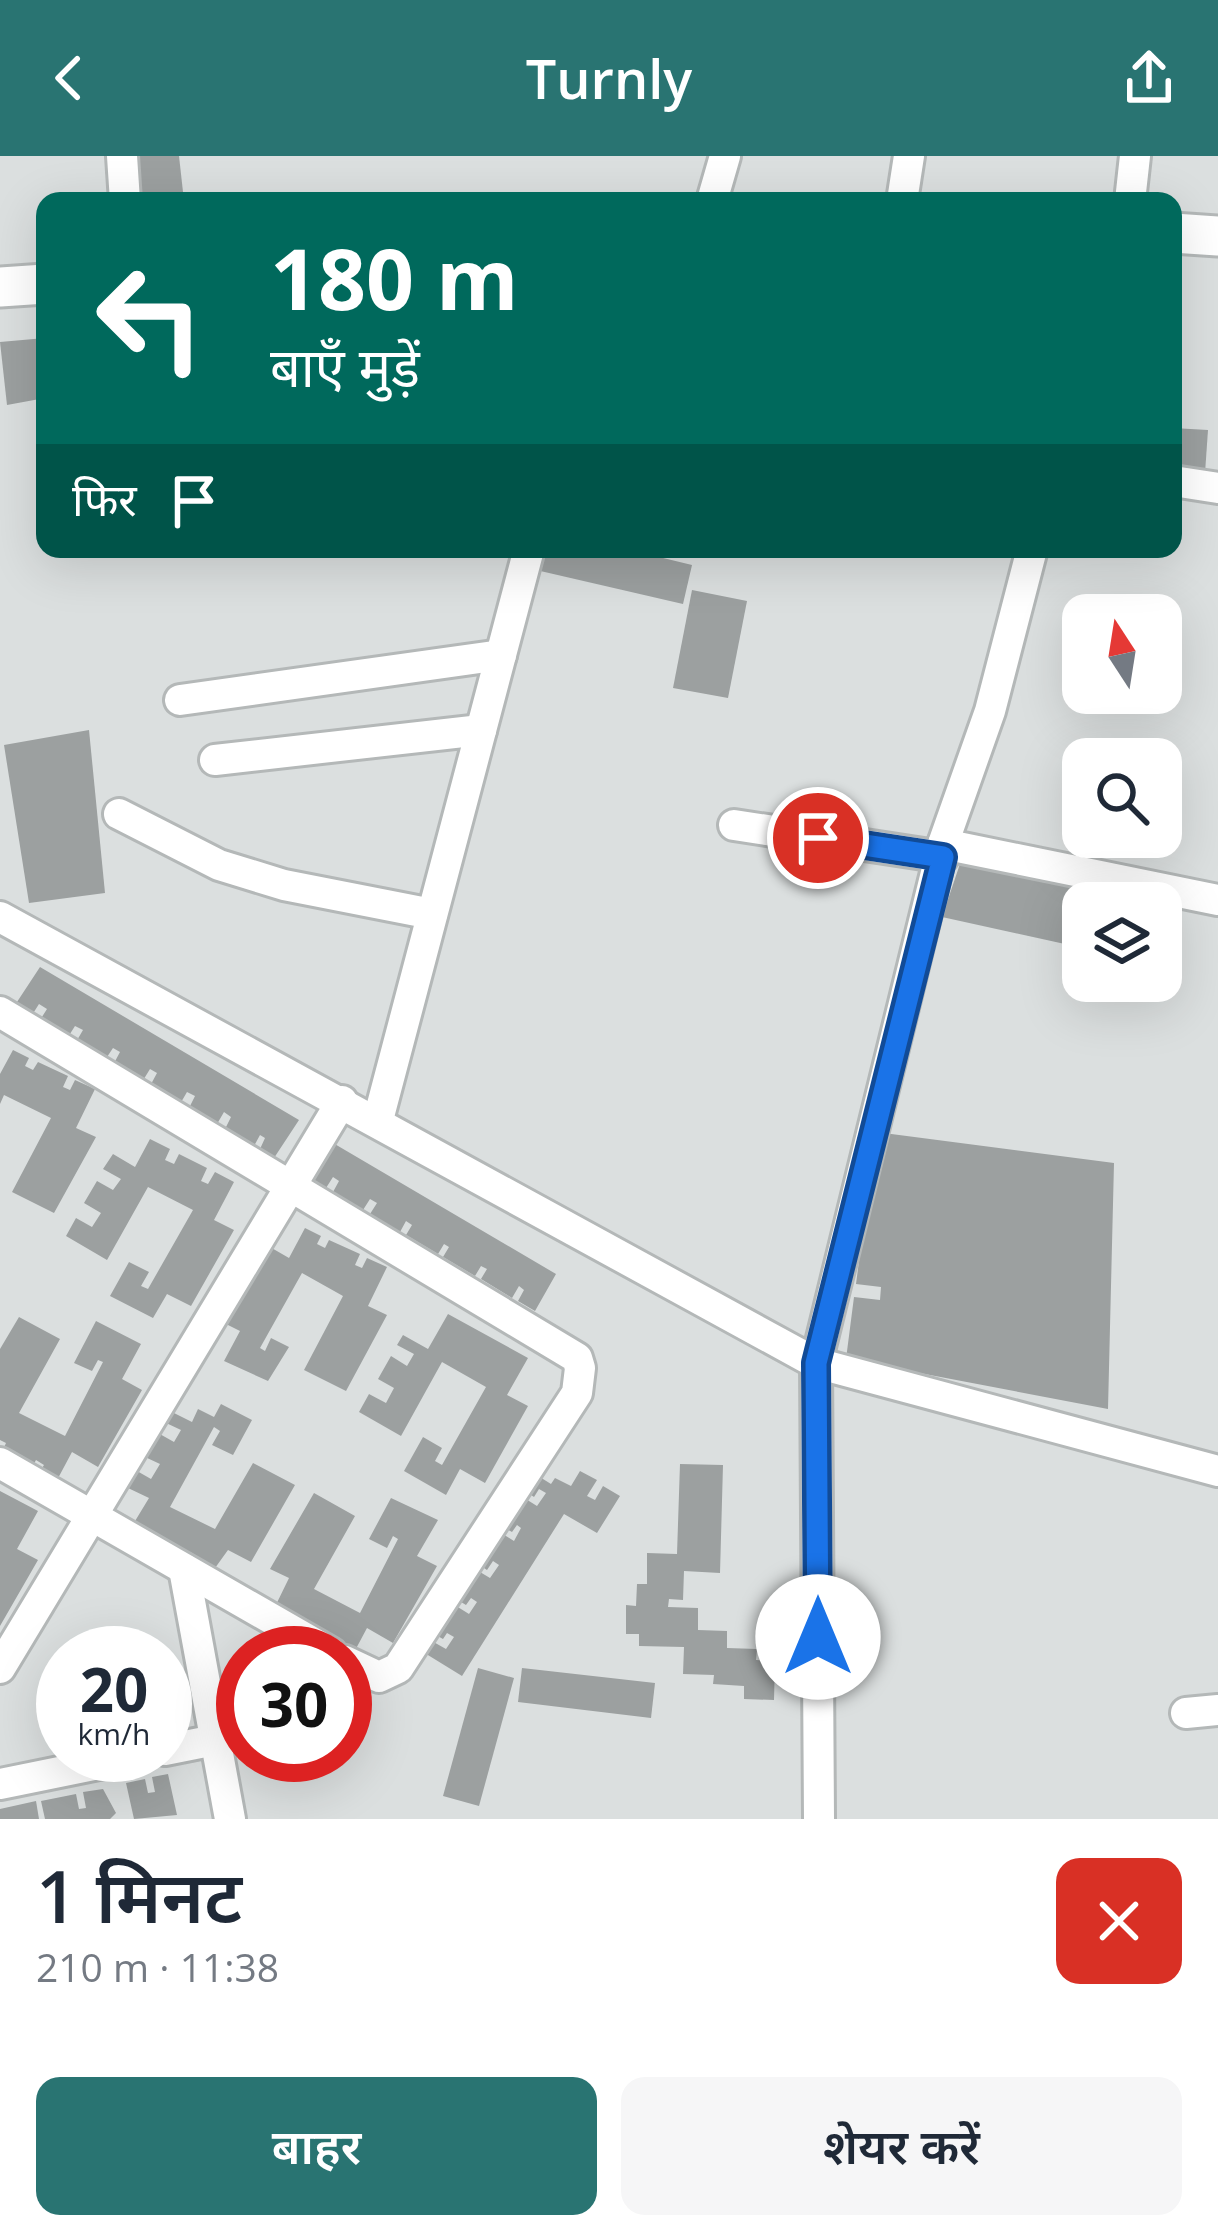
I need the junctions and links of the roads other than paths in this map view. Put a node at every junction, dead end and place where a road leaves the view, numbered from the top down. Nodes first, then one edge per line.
1 (122, 156) edge
2 (725, 156) edge
3 (909, 156) edge
4 (1135, 156) edge
5 (124, 192) edge
6 (715, 192) edge
7 (903, 192) edge
8 (1131, 192) edge
9 (1182, 234) edge
10 (1218, 236) edge
11 (36, 285) edge
12 (0, 287) edge
13 (1182, 483) edge
14 (1218, 488) edge
15 (527, 558) edge
16 (1029, 558) edge
17 (501, 655) junction
18 (181, 700) dead end
19 (481, 730) junction
20 (214, 760) dead end
21 (118, 814) dead end
22 (734, 825) dead end
23 (943, 850) junction
24 (1218, 900) edge
25 (432, 914) junction
26 (0, 916) edge
27 (0, 1012) edge
28 (342, 1101) junction
29 (378, 1120) junction
30 (290, 1188) junction
31 (816, 1363) junction
32 (0, 1463) edge
33 (1218, 1471) edge
34 (91, 1516) junction
35 (184, 1569) junction
36 (284, 1626) edge
37 (0, 1668) edge
38 (372, 1673) edge
39 (1218, 1710) edge
40 (1186, 1713) dead end
41 (215, 1740) junction
42 (192, 1745) edge
43 (36, 1777) edge
44 (0, 1784) edge
45 (230, 1819) edge
46 (819, 1819) edge

1 - 5 street
2 - 6 street
3 - 7 street
4 - 8 street
9 - 10 main road
11 - 12 main road
13 - 14 street
15 - 17 street
16 - 23 street
17 - 18 street
17 - 19 street
19 - 20 street
19 - 25 street
21 - 25 street
22 - 23 street
23 - 24 street
23 - 31 street
25 - 29 street
26 - 28 street
27 - 30 street
28 - 29 street
28 - 30 street
29 - 31 street
30 - 34 street
30 - 38 street
31 - 33 street
31 - 46 street
32 - 34 street
34 - 35 street
34 - 37 street
35 - 36 street
35 - 41 street
39 - 40 street
41 - 42 street
41 - 45 street
43 - 44 street

